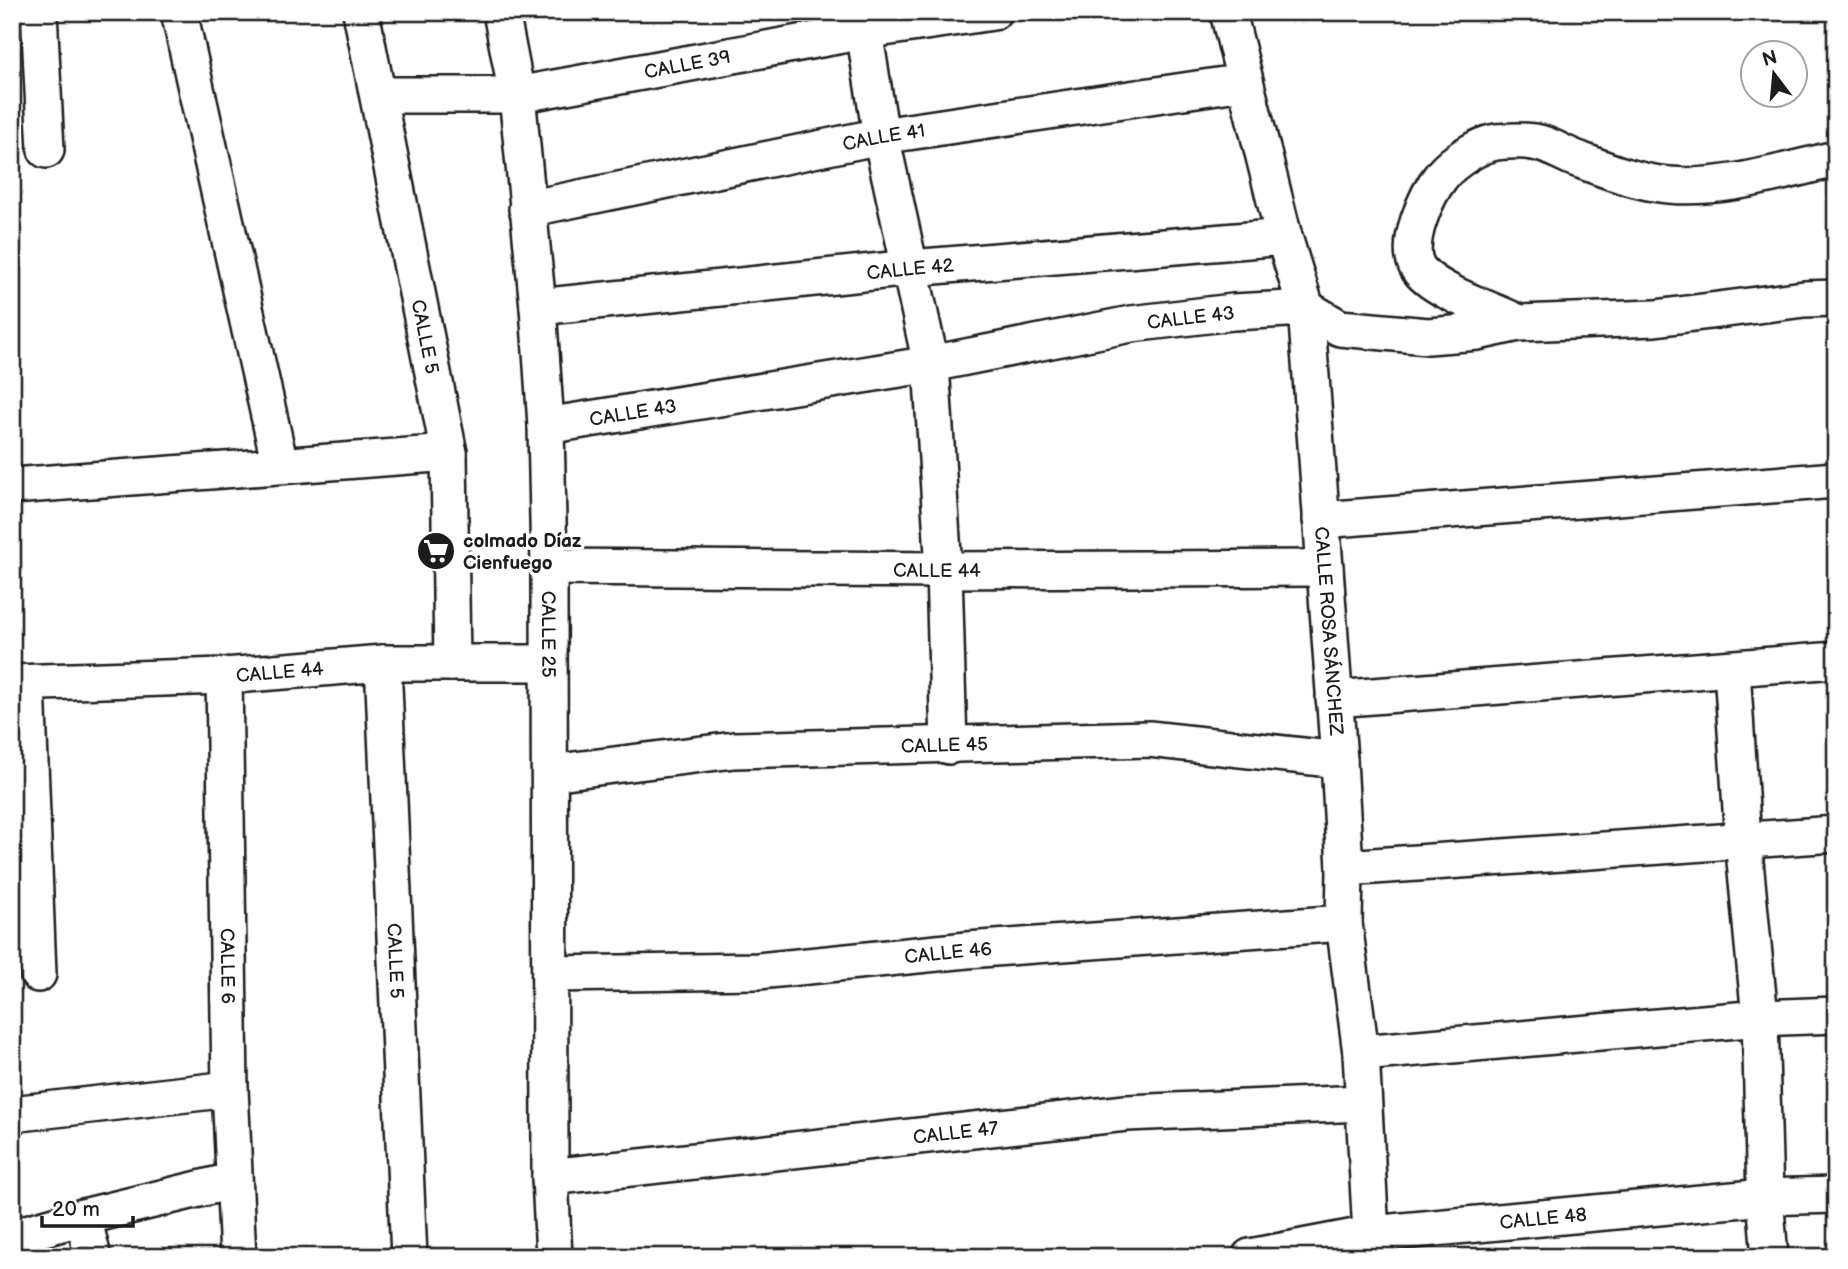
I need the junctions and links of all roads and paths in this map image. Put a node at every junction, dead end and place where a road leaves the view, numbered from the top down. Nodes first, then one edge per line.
1 (38, 12) edge
2 (178, 12) edge
3 (361, 12) edge
4 (501, 12) edge
5 (993, 12) edge
6 (1228, 12) edge
7 (863, 22) edge
8 (1244, 82) junction
9 (378, 95) junction
10 (517, 95) junction
11 (881, 136) junction
12 (46, 150) dead end
13 (1836, 159) edge
14 (527, 209) junction
15 (1284, 237) junction
16 (911, 268) junction
17 (1836, 298) edge
18 (538, 307) junction
19 (1306, 308) junction
20 (1519, 323) junction
21 (931, 364) junction
22 (546, 426) junction
23 (449, 453) junction
24 (280, 466) junction
25 (1836, 480) edge
26 (12, 486) edge
27 (1321, 520) junction
28 (549, 567) junction
29 (1325, 568) junction
30 (944, 570) junction
31 (1836, 660) edge
32 (383, 663) junction
33 (452, 663) junction
34 (548, 663) junction
35 (1732, 669) junction
36 (224, 676) junction
37 (19, 683) edge
38 (1335, 699) junction
39 (949, 746) junction
40 (1339, 760) junction
41 (550, 773) junction
42 (1836, 834) edge
43 (1743, 840) junction
44 (1345, 868) junction
45 (1344, 923) junction
46 (38, 974) dead end
47 (550, 974) junction
48 (1836, 1015) edge
49 (1760, 1018) junction
50 (1361, 1054) junction
51 (230, 1089) junction
52 (1363, 1103) junction
53 (12, 1114) edge
54 (550, 1177) junction
55 (233, 1181) junction
56 (1836, 1195) edge
57 (1765, 1197) junction
58 (83, 1217) junction
59 (12, 1237) edge
60 (1375, 1245) edge
61 (1254, 1256) edge
62 (93, 1257) edge
63 (237, 1257) edge
64 (409, 1257) edge
65 (554, 1257) edge
66 (1770, 1257) edge

1 - 12 street
2 - 24 street
3 - 9 street, CALLE 5
4 - 10 street, CALLE 25
5 - 7 street, CALLE 39
6 - 8 street, CALLE ROSA SÁNCHEZ
7 - 10 street, CALLE 39
7 - 11 street
8 - 11 street, CALLE 41
8 - 15 street, CALLE ROSA SÁNCHEZ
9 - 10 street, CALLE 39
9 - 23 street, CALLE 5
10 - 14 street, CALLE 25
11 - 14 street, CALLE 41
11 - 16 street
13 - 20 street
14 - 18 street, CALLE 25
15 - 16 street, CALLE 42
15 - 19 street, CALLE ROSA SÁNCHEZ
16 - 18 street, CALLE 42
16 - 21 street
17 - 20 street
18 - 22 street, CALLE 25
19 - 20 street
19 - 21 street, CALLE 43
19 - 27 street, CALLE ROSA SÁNCHEZ
21 - 22 street, CALLE 43
21 - 30 street
22 - 28 street, CALLE 25
23 - 24 street
23 - 33 street, CALLE 5
24 - 26 street
25 - 27 street
27 - 29 street, CALLE ROSA SÁNCHEZ
28 - 30 street, CALLE 44
28 - 34 street, CALLE 25
29 - 30 street, CALLE 44
29 - 38 street, CALLE ROSA SÁNCHEZ
30 - 39 street
31 - 35 street
32 - 33 street, CALLE 44
32 - 36 street, CALLE 44
32 - 64 street, CALLE 5
33 - 34 street, CALLE 44
34 - 41 street, CALLE 25
35 - 38 street
35 - 43 street
36 - 37 street, CALLE 44
36 - 51 street, CALLE 6
37 - 46 street
38 - 40 street, CALLE ROSA SÁNCHEZ
39 - 40 street, CALLE 45
39 - 41 street, CALLE 45
40 - 44 street, CALLE ROSA SÁNCHEZ
41 - 47 street, CALLE 25
42 - 43 street
43 - 44 street
43 - 49 street
44 - 45 street, CALLE ROSA SÁNCHEZ
45 - 47 street, CALLE 46
45 - 50 street, CALLE ROSA SÁNCHEZ
47 - 54 street, CALLE 25
48 - 49 street
49 - 50 street
49 - 57 street
50 - 52 street, CALLE ROSA SÁNCHEZ
51 - 53 street
51 - 55 street, CALLE 6
52 - 54 street, CALLE 47
52 - 60 street, CALLE ROSA SÁNCHEZ
54 - 65 street, CALLE 25
55 - 58 street
55 - 63 street, CALLE 6
56 - 57 street, CALLE 48
57 - 60 street, CALLE 48
57 - 66 street
58 - 59 street
58 - 62 street
60 - 61 street, CALLE 48

